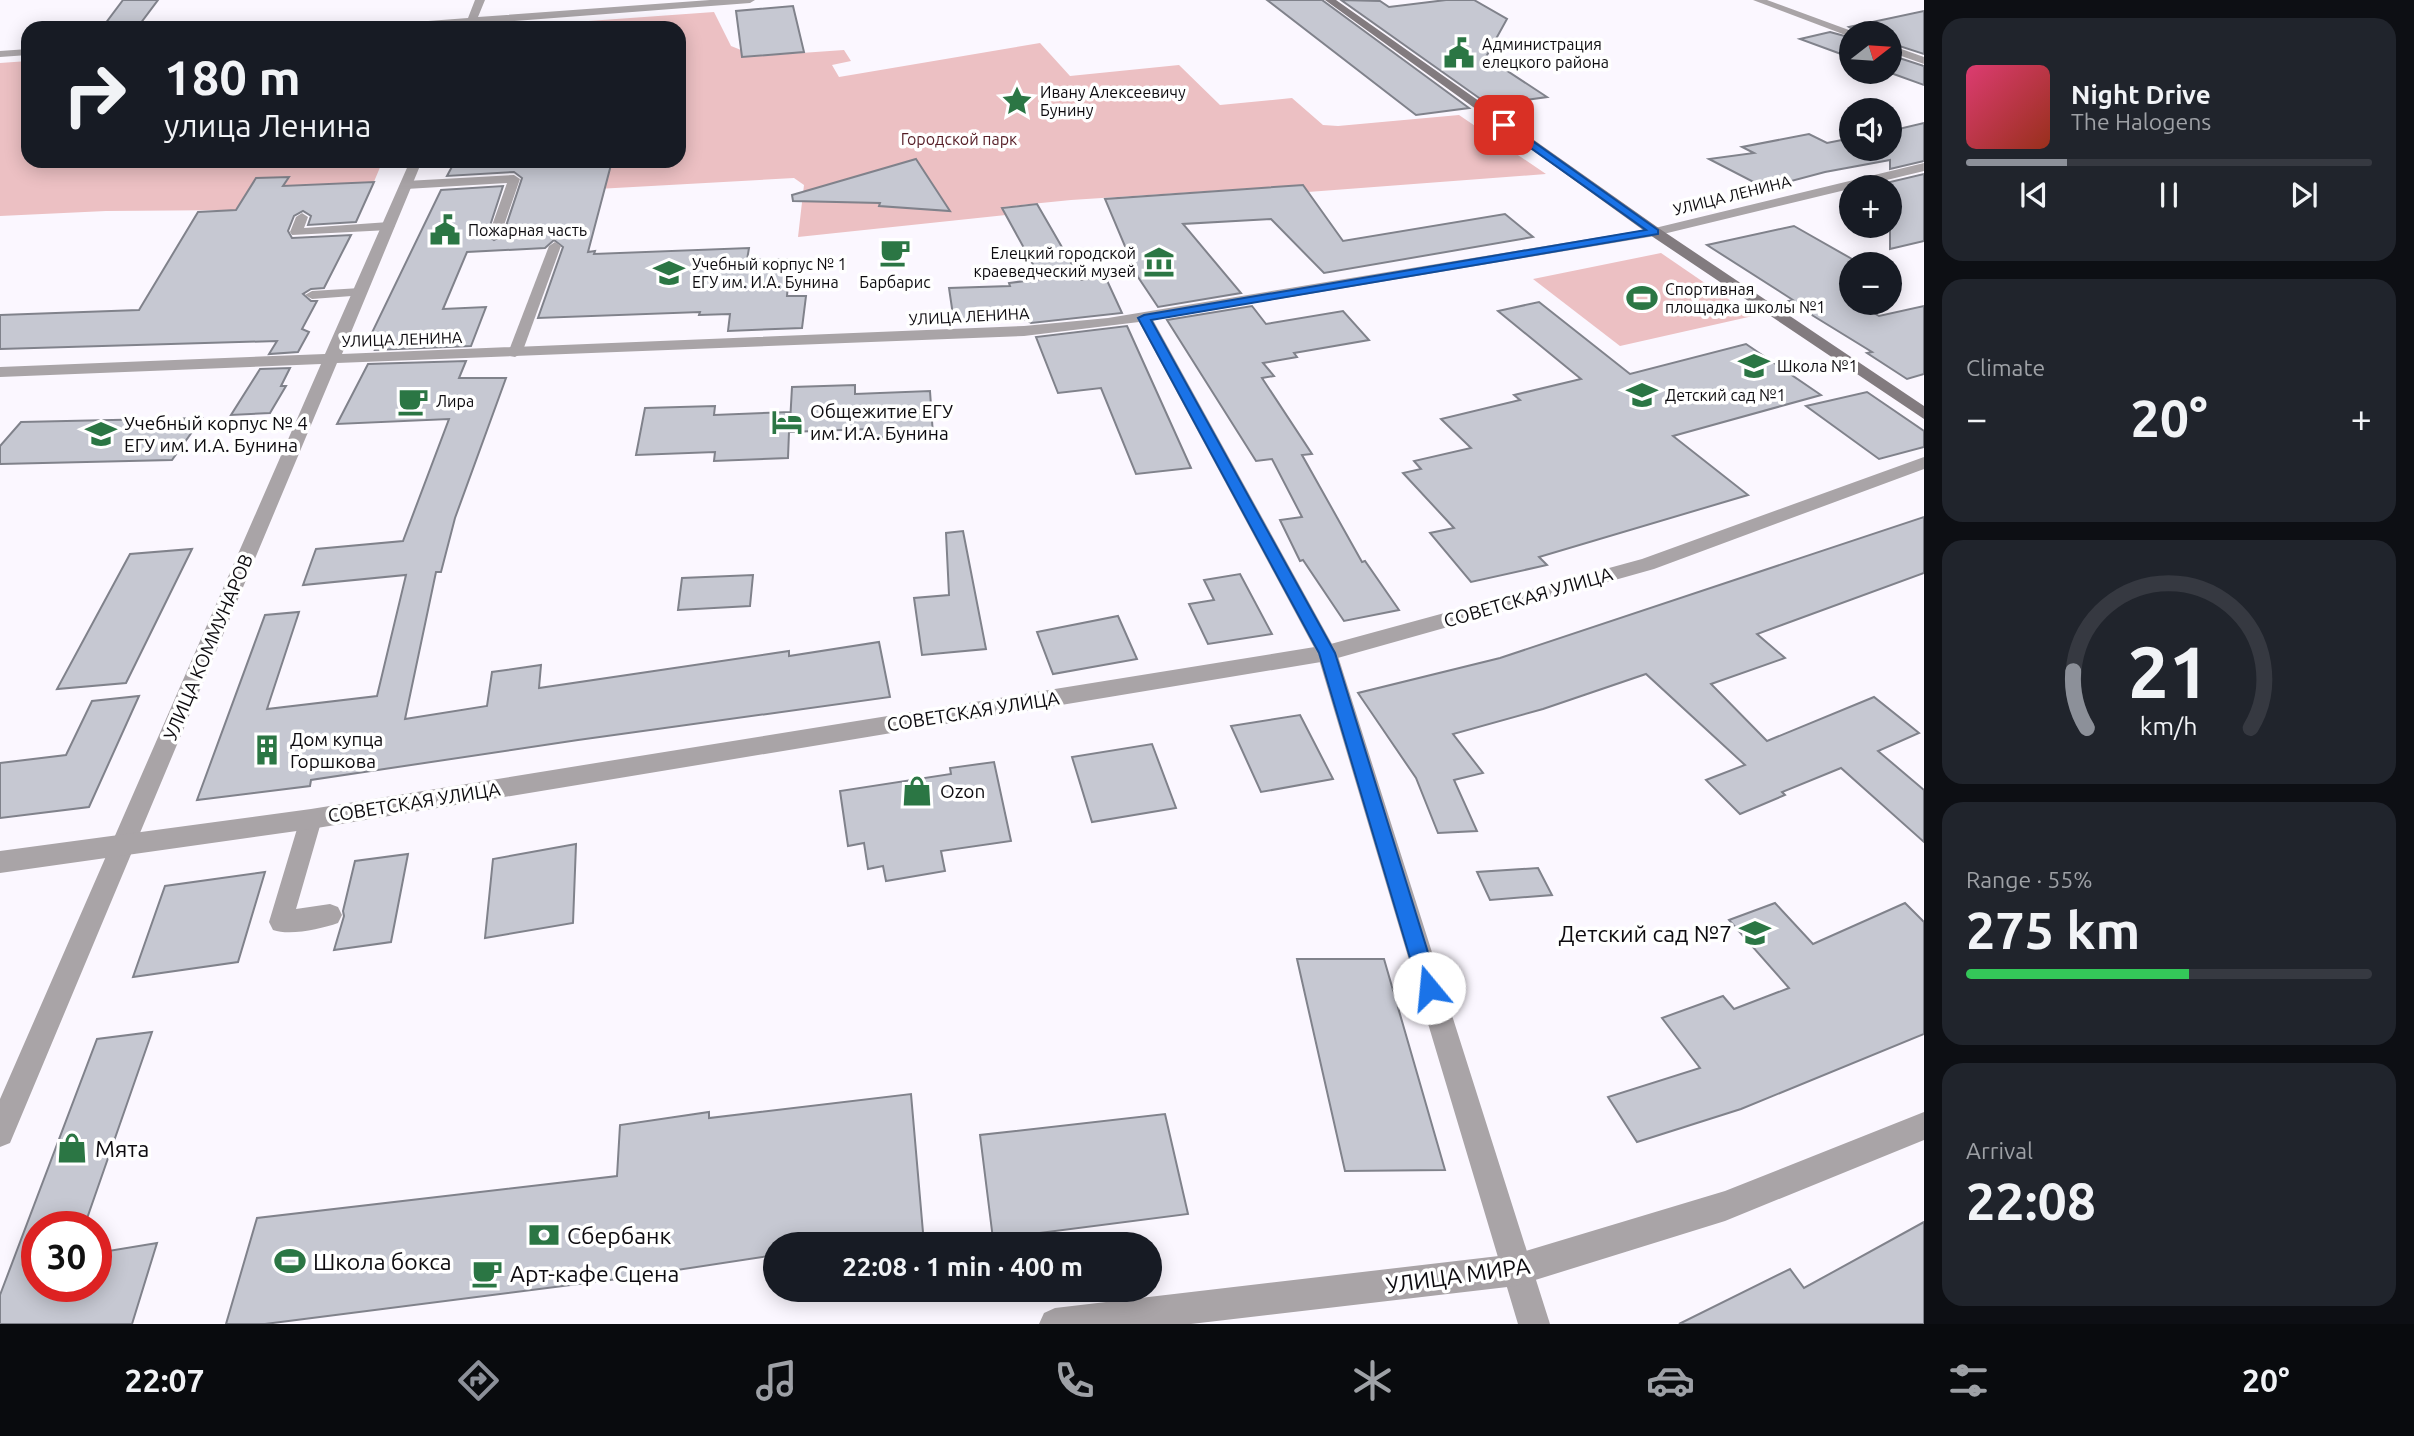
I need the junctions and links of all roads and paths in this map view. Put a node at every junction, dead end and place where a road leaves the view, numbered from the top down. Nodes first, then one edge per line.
1 (480, 0) edge
2 (750, 0) edge
3 (1330, 0) edge
4 (1758, 0) edge
5 (712, 1) edge
6 (472, 21) edge
7 (511, 21) edge
8 (1839, 29) edge
9 (21, 52) edge
10 (1902, 53) edge
11 (0, 54) edge
12 (1924, 61) edge
13 (1924, 167) edge
14 (413, 168) edge
15 (406, 186) junction
16 (302, 217) dead end
17 (389, 226) junction
18 (1655, 232) junction
19 (495, 234) dead end
20 (555, 246) dead end
21 (360, 292) junction
22 (312, 295) dead end
23 (1144, 318) junction
24 (515, 353) junction
25 (332, 359) junction
26 (0, 372) edge
27 (1924, 414) edge
28 (1924, 463) edge
29 (1327, 653) junction
30 (311, 819) junction
31 (123, 846) junction
32 (0, 862) edge
33 (330, 915) dead end
34 (1924, 1126) edge
35 (0, 1133) edge
36 (1516, 1270) junction
37 (1055, 1324) edge
38 (1534, 1324) edge

1 - 6 street
2 - 5 street
3 - 18 main road
4 - 8 street
5 - 7 street
9 - 11 street
10 - 12 street
13 - 18 street, УЛИЦА ЛЕНИНА
14 - 15 street, УЛИЦА КОММУНАРОВ
15 - 17 street, УЛИЦА КОММУНАРОВ
15 - 19 lane
16 - 17 lane
17 - 21 street, УЛИЦА КОММУНАРОВ
18 - 23 street, УЛИЦА ЛЕНИНА
18 - 27 main road
20 - 24 lane
21 - 22 lane
21 - 25 street, УЛИЦА КОММУНАРОВ
23 - 24 street, УЛИЦА ЛЕНИНА
23 - 29 street
24 - 25 street, УЛИЦА ЛЕНИНА
25 - 26 street, УЛИЦА ЛЕНИНА
25 - 31 street, УЛИЦА КОММУНАРОВ
28 - 29 street, СОВЕТСКАЯ УЛИЦА
29 - 30 street, СОВЕТСКАЯ УЛИЦА
29 - 36 street
30 - 31 street, СОВЕТСКАЯ УЛИЦА
30 - 33 lane
31 - 32 street, СОВЕТСКАЯ УЛИЦА
31 - 35 street, УЛИЦА КОММУНАРОВ
34 - 36 street, УЛИЦА МИРА
36 - 37 street, УЛИЦА МИРА
36 - 38 street

